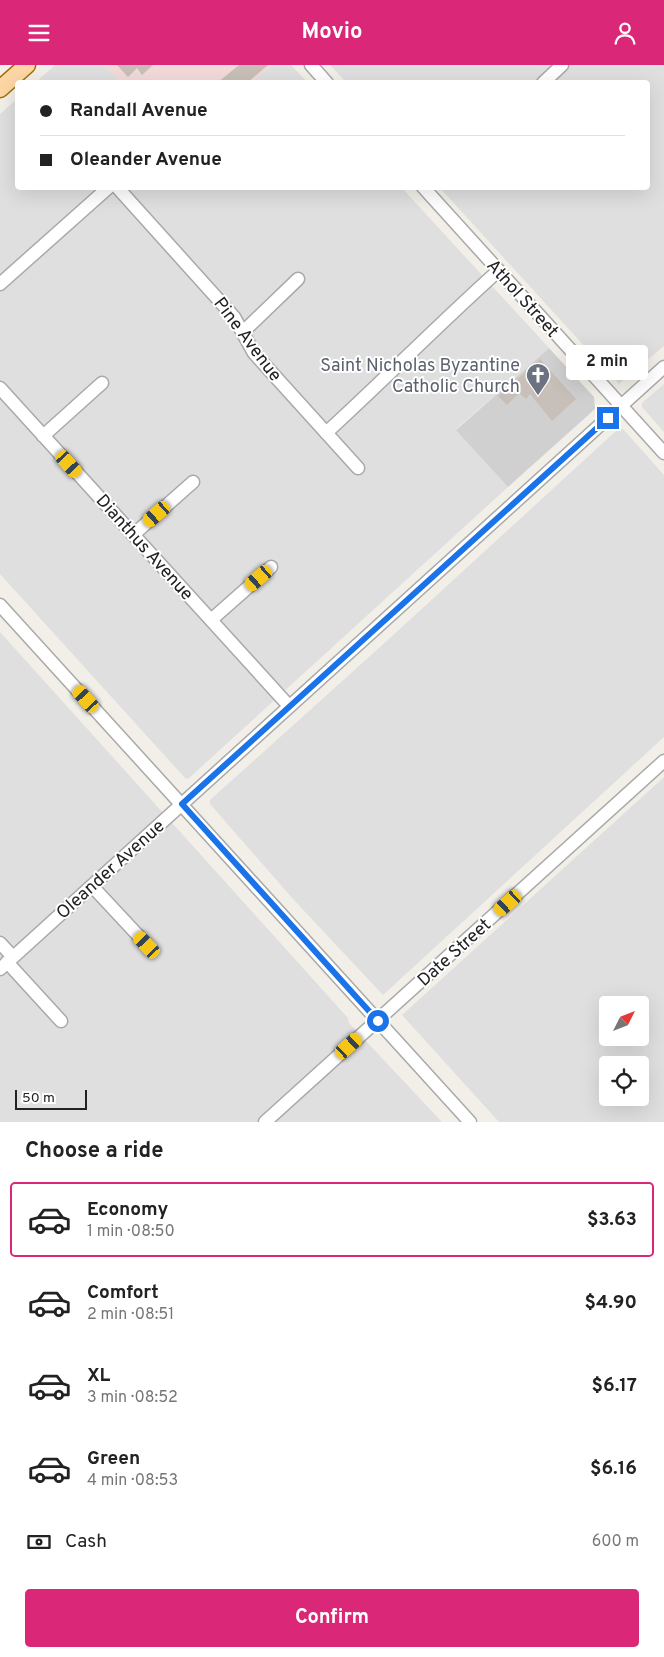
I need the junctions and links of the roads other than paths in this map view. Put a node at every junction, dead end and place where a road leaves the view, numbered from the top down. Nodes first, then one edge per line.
1 (27, 65) edge
2 (311, 65) edge
3 (562, 65) edge
4 (324, 80) edge
5 (545, 80) edge
6 (0, 89) edge
7 (106, 190) edge
8 (120, 190) edge
9 (427, 190) edge
10 (498, 271) junction
11 (298, 279) dead end
12 (0, 284) edge
13 (244, 331) junction
14 (664, 367) edge
15 (102, 383) dead end
16 (0, 388) edge
17 (621, 406) junction
18 (326, 433) junction
19 (43, 435) junction
20 (664, 453) edge
21 (358, 469) dead end
22 (193, 482) dead end
23 (133, 535) junction
24 (271, 567) dead end
25 (0, 605) edge
26 (211, 620) junction
27 (290, 706) junction
28 (664, 761) edge
29 (182, 804) junction
30 (92, 885) junction
31 (0, 943) edge
32 (147, 945) dead end
33 (7, 963) edge
34 (61, 1021) dead end
35 (378, 1021) junction
36 (265, 1122) edge
37 (470, 1122) edge

1 - 6 main road
2 - 4 street
3 - 5 street
7 - 12 street
8 - 13 street, Pine Avenue
9 - 10 street, Athol Street
10 - 17 street, Athol Street
10 - 18 street
11 - 13 street
13 - 18 street, Pine Avenue
14 - 17 street, Oleander Avenue
15 - 19 street
16 - 19 street, Dianthus Avenue
17 - 20 street, Athol Street
17 - 27 street, Oleander Avenue
18 - 21 street, Pine Avenue
19 - 23 street, Dianthus Avenue
22 - 23 street
23 - 26 street, Dianthus Avenue
24 - 26 street
25 - 29 street
26 - 27 street, Dianthus Avenue
27 - 29 street, Oleander Avenue
28 - 35 street, Date Street
29 - 30 street, Oleander Avenue
29 - 35 street
30 - 32 street
30 - 33 street, Oleander Avenue
31 - 33 street
33 - 34 street
35 - 36 street, Date Street
35 - 37 street

